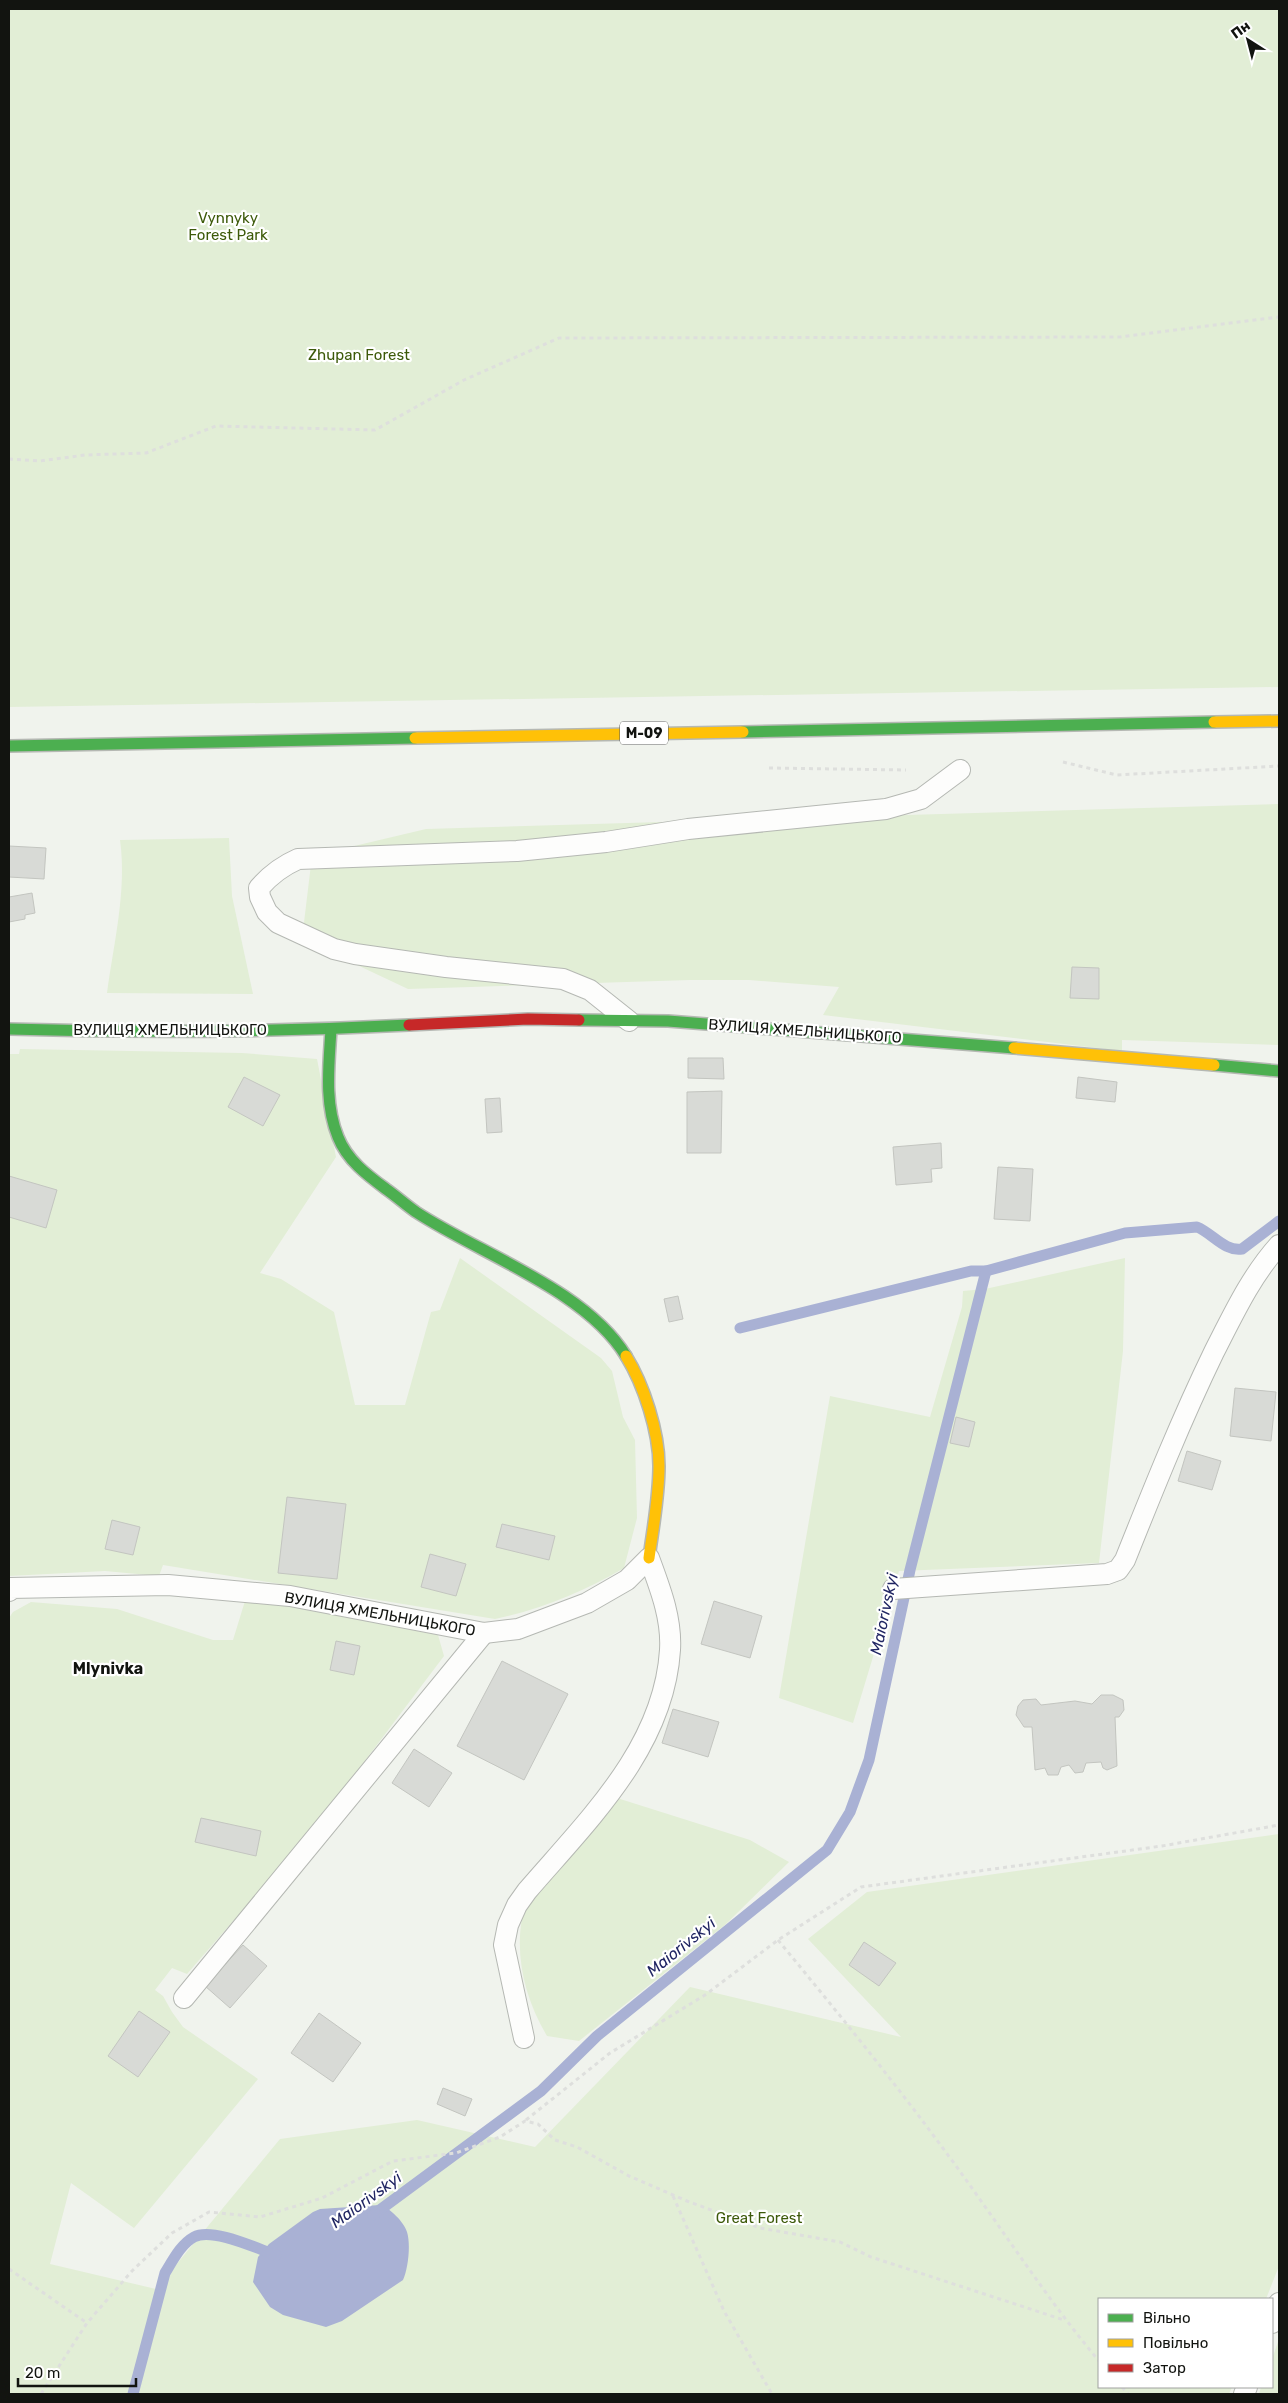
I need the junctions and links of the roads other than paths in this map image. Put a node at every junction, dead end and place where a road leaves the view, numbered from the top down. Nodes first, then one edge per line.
1 (1279, 721) edge
2 (9, 746) edge
3 (960, 770) dead end
4 (629, 1021) junction
5 (9, 1029) edge
6 (331, 1029) junction
7 (1279, 1071) edge
8 (1279, 1245) edge
9 (649, 1558) junction
10 (901, 1589) dead end
11 (9, 1591) edge
12 (484, 1633) junction
13 (184, 1998) dead end
14 (524, 2038) dead end
15 (1279, 2303) edge
16 (1273, 2320) edge

1 - 2 street, М-09
3 - 4 lane
4 - 6 street, ВУЛИЦЯ ХМЕЛЬНИЦЬКОГО
4 - 7 street, ВУЛИЦЯ ХМЕЛЬНИЦЬКОГО
5 - 6 street, ВУЛИЦЯ ХМЕЛЬНИЦЬКОГО
6 - 9 street
8 - 10 lane
9 - 12 lane, ВУЛИЦЯ ХМЕЛЬНИЦЬКОГО
9 - 14 lane
11 - 12 lane, ВУЛИЦЯ ХМЕЛЬНИЦЬКОГО
12 - 13 lane
15 - 16 lane

